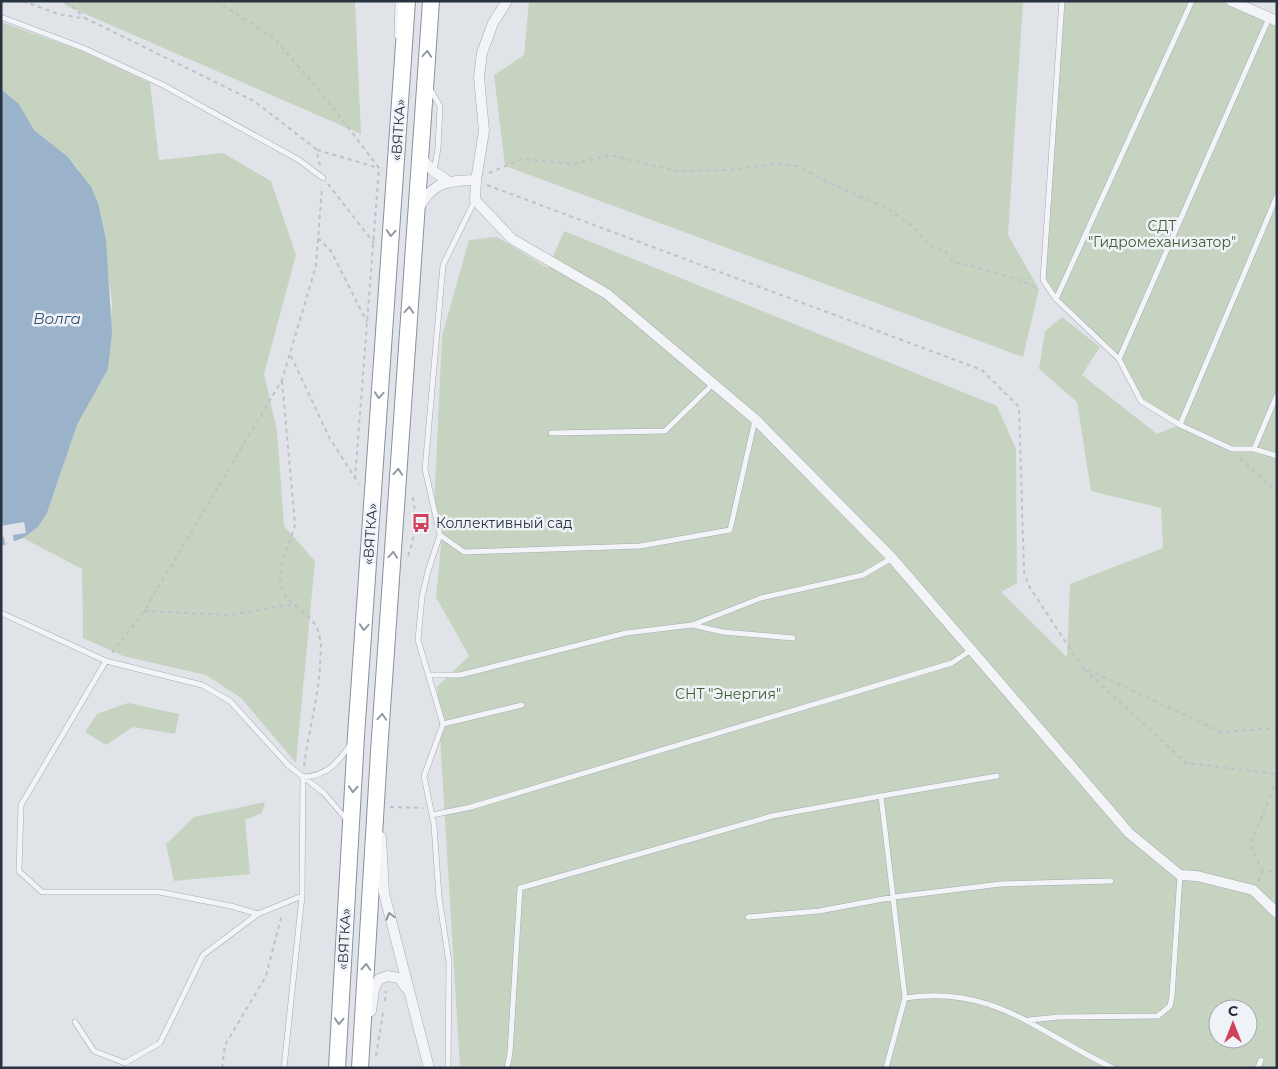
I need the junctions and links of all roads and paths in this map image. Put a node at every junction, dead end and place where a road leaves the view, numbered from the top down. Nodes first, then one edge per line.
1 (23, 1) edge
2 (66, 1) edge
3 (216, 1) edge
4 (398, 1) edge
5 (407, 1) edge
6 (430, 1) edge
7 (507, 1) edge
8 (1062, 1) edge
9 (1192, 1) edge
10 (1231, 1) edge
11 (1, 17) edge
12 (87, 19) junction
13 (1273, 19) edge
14 (401, 80) junction
15 (425, 80) junction
16 (316, 149) junction
17 (419, 155) junction
18 (379, 168) junction
19 (434, 171) junction
20 (323, 178) junction
21 (476, 180) junction
22 (448, 181) junction
23 (1277, 196) edge
24 (475, 200) junction
25 (415, 213) junction
26 (318, 238) junction
27 (374, 243) junction
28 (1056, 299) junction
29 (368, 324) junction
30 (291, 356) junction
31 (1119, 359) junction
32 (282, 380) junction
33 (713, 384) junction
34 (1277, 395) edge
35 (755, 419) junction
36 (1180, 425) junction
37 (552, 433) dead end
38 (1232, 449) junction
39 (1254, 450) junction
40 (1277, 456) edge
41 (355, 478) junction
42 (359, 485) dead end
43 (1277, 492) edge
44 (440, 534) junction
45 (892, 558) junction
46 (292, 604) junction
47 (144, 611) junction
48 (1, 613) edge
49 (692, 625) junction
50 (793, 638) dead end
51 (971, 650) junction
52 (106, 661) junction
53 (1082, 667) junction
54 (429, 675) junction
55 (522, 705) dead end
56 (443, 724) junction
57 (1277, 728) edge
58 (356, 736) junction
59 (379, 752) junction
60 (1277, 774) edge
61 (997, 776) dead end
62 (303, 777) junction
63 (1277, 779) edge
64 (881, 796) junction
65 (388, 806) dead end
66 (430, 808) junction
67 (432, 815) junction
68 (351, 826) junction
69 (1263, 871) junction
70 (1277, 872) edge
71 (1180, 874) junction
72 (1111, 881) dead end
73 (1253, 890) junction
74 (302, 896) junction
75 (894, 897) junction
76 (285, 903) junction
77 (1277, 913) edge
78 (258, 914) junction
79 (748, 917) dead end
80 (386, 991) dead end
81 (410, 997) junction
82 (905, 998) junction
83 (385, 1001) dead end
84 (383, 1010) dead end
85 (1029, 1020) junction
86 (75, 1022) dead end
87 (376, 1058) dead end
88 (1262, 1060) dead end
89 (222, 1068) edge
90 (284, 1068) edge
91 (337, 1068) edge
92 (361, 1068) edge
93 (429, 1068) edge
94 (448, 1068) edge
95 (507, 1068) edge
96 (886, 1068) edge
97 (1113, 1068) edge
98 (1258, 1068) edge

1 - 12 path
2 - 12 path
3 - 18 path
4 - 14 lane
5 - 14 highway, «ВЯТКА»
15 -> 6 highway, «ВЯТКА»
7 - 21 street
8 - 28 lane
9 - 28 lane
10 - 13 street
11 - 20 lane
12 - 16 path
13 - 31 lane
14 -> 58 highway, «ВЯТКА»
15 - 17 highway, «ВЯТКА»
15 - 19 lane
16 - 18 path
16 - 20 path
17 - 19 street
17 - 25 highway, «ВЯТКА»
18 - 27 path
19 - 22 street
20 - 26 path
20 - 27 path
21 - 22 street
21 - 24 street
21 - 28 path
21 - 53 path
22 - 25 street
23 - 36 lane
24 - 33 street
24 - 44 lane
59 -> 25 highway, «ВЯТКА»
26 - 29 path
26 - 30 path
27 - 29 path
28 - 31 lane
29 - 41 path
30 - 32 path
30 - 41 path
31 - 36 lane
32 - 46 path
32 - 47 path
33 - 35 street
33 - 37 lane
34 - 39 lane
35 - 44 lane
35 - 45 street
36 - 38 lane
38 - 39 lane
38 - 43 path
39 - 40 lane
41 - 42 path
44 - 54 lane
45 - 49 lane
45 - 51 street
46 - 47 path
46 - 62 path
47 - 52 path
48 - 52 lane
49 - 50 lane
49 - 54 lane
51 - 67 lane
51 - 71 street
52 - 62 lane
52 - 78 lane
53 - 57 path
53 - 60 path
54 - 56 lane
55 - 56 lane
56 - 66 lane
58 - 62 lane
58 -> 68 highway, «ВЯТКА»
81 -> 59 street
92 -> 59 highway, «ВЯТКА»
61 - 64 lane
62 - 68 lane
62 - 74 lane
63 - 69 path
64 - 75 lane
64 - 95 lane
65 - 66 path
66 - 67 lane
67 - 94 lane
68 -> 91 highway, «ВЯТКА»
69 - 70 path
69 - 73 path
71 - 73 street
71 - 85 lane
72 - 75 lane
73 - 77 street
74 - 76 lane
74 - 90 lane
75 - 79 lane
75 - 82 lane
76 - 78 lane
76 - 89 path
78 - 86 lane
80 - 83 path
81 - 92 street
81 - 93 street
82 - 85 lane
82 - 96 lane
84 - 87 path
85 - 97 lane
88 - 98 lane

